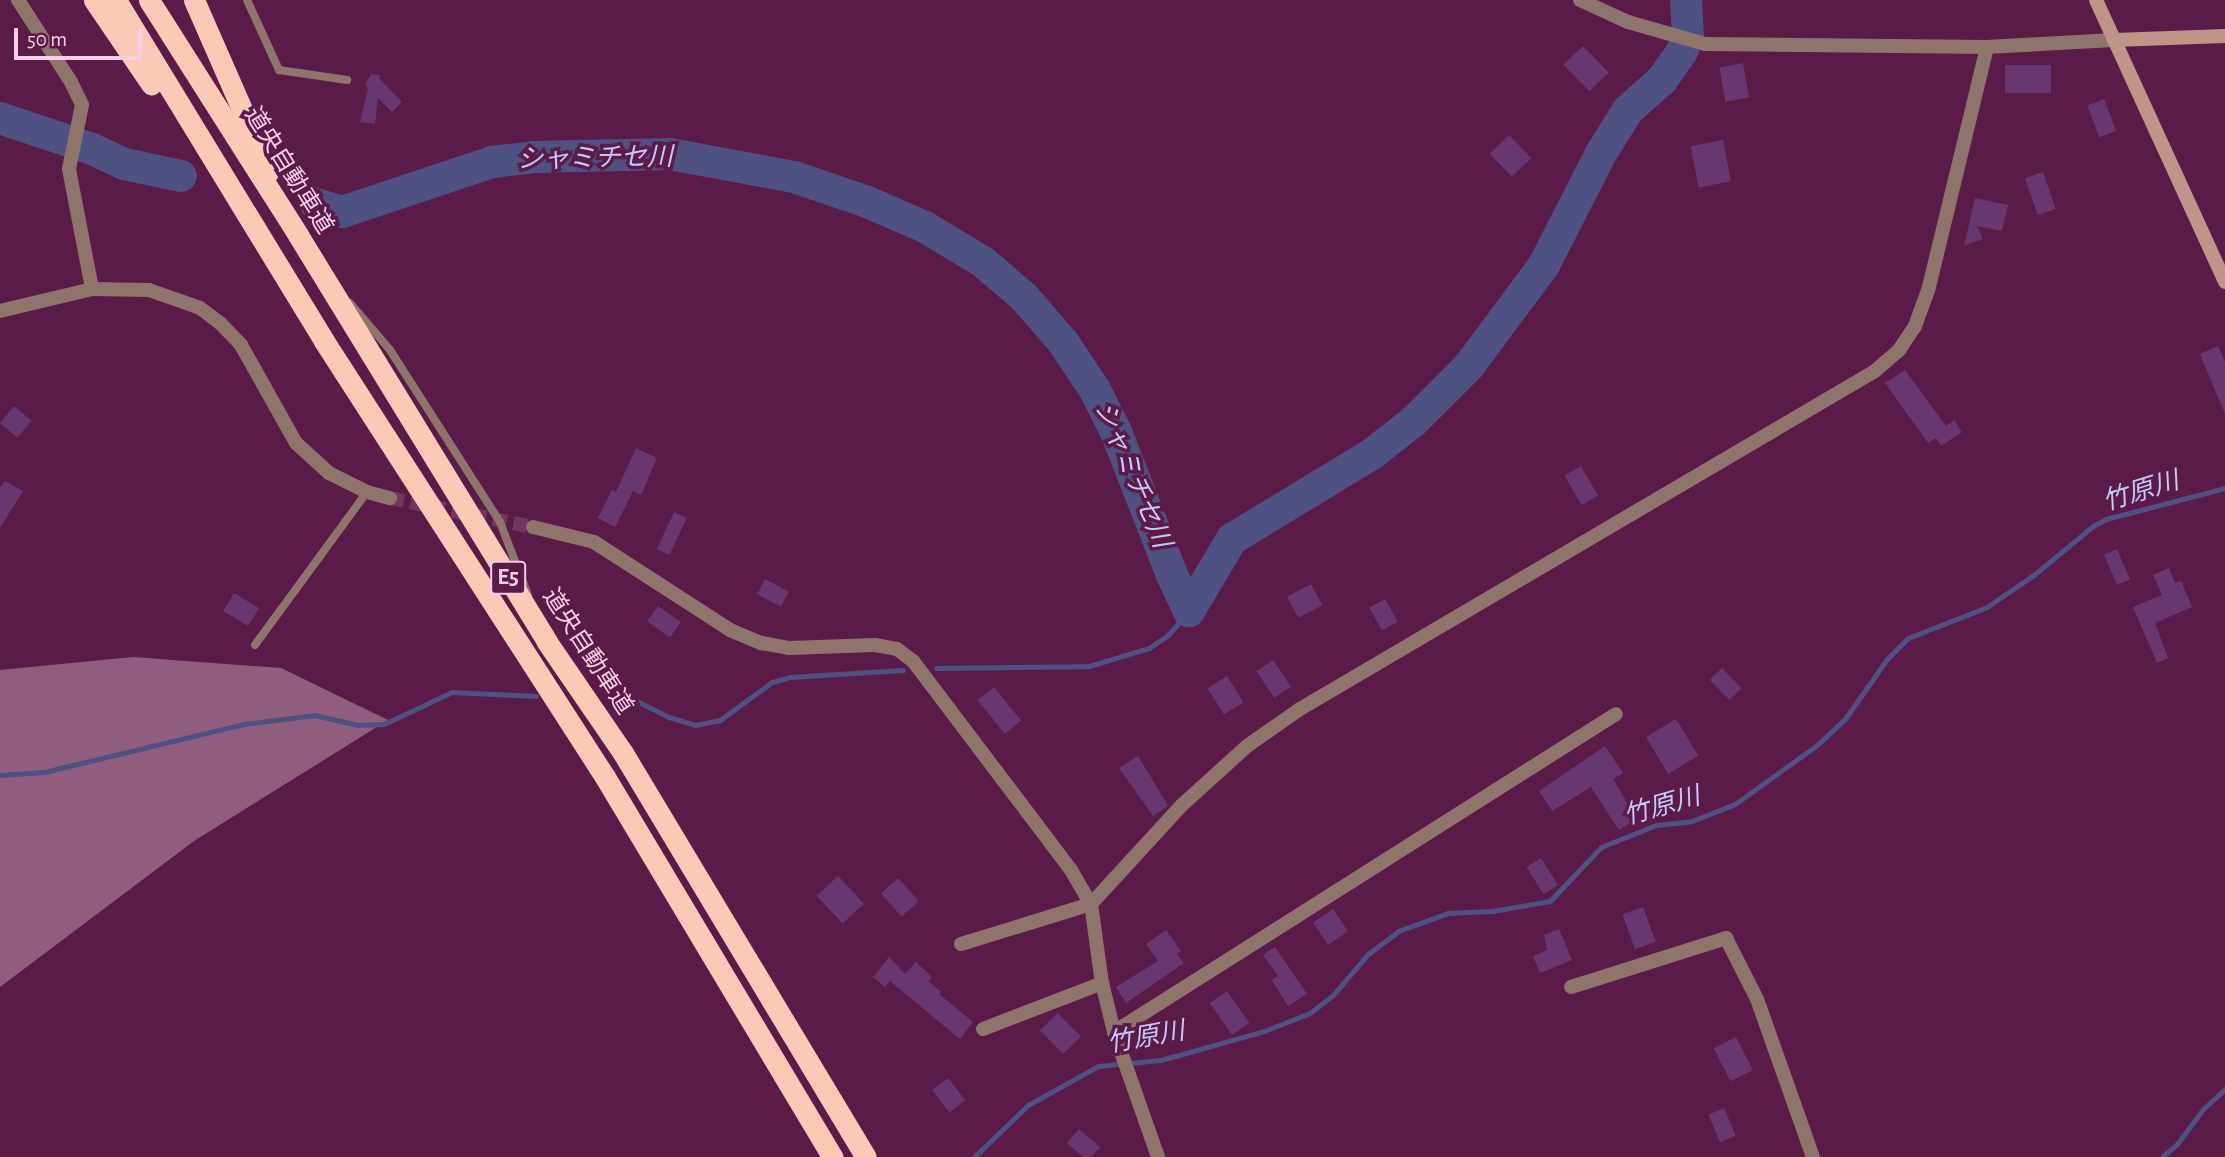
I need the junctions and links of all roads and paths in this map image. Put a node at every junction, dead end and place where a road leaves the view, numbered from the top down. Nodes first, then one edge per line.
1 (18, 0) edge
2 (94, 0) edge
3 (116, 0) edge
4 (149, 0) edge
5 (194, 0) edge
6 (247, 0) edge
7 (1580, 0) edge
8 (2096, 0) edge
9 (2225, 36) edge
10 (2114, 40) junction
11 (1987, 47) junction
12 (347, 80) dead end
13 (298, 235) junction
14 (2225, 282) edge
15 (92, 289) junction
16 (0, 311) edge
17 (324, 341) junction
18 (367, 492) junction
19 (390, 498) tunnel mouth
20 (533, 527) tunnel mouth
21 (256, 645) dead end
22 (1616, 714) dead end
23 (1091, 904) junction
24 (961, 944) dead end
25 (1102, 983) junction
26 (1571, 987) dead end
27 (984, 1029) dead end
28 (1114, 1032) junction
29 (832, 1157) edge
30 (866, 1157) edge
31 (1157, 1157) edge
32 (1814, 1157) edge

1 - 15 street
2 - 17 highway
3 - 17 highway, E5
4 - 13 highway, 道央自動車道 / E5
5 - 13 highway
6 - 12 lane
7 - 11 street
8 - 10 main road
9 - 10 main road
10 - 11 street
10 - 14 main road
11 - 23 street
13 - 30 highway, 道央自動車道 / E5
15 - 16 street
15 - 18 street
17 - 29 highway, E5
18 - 19 street
18 - 21 lane
20 - 23 street
22 - 28 street
23 - 24 street
23 - 25 street
25 - 27 street
25 - 28 street
26 - 32 street
28 - 31 street

